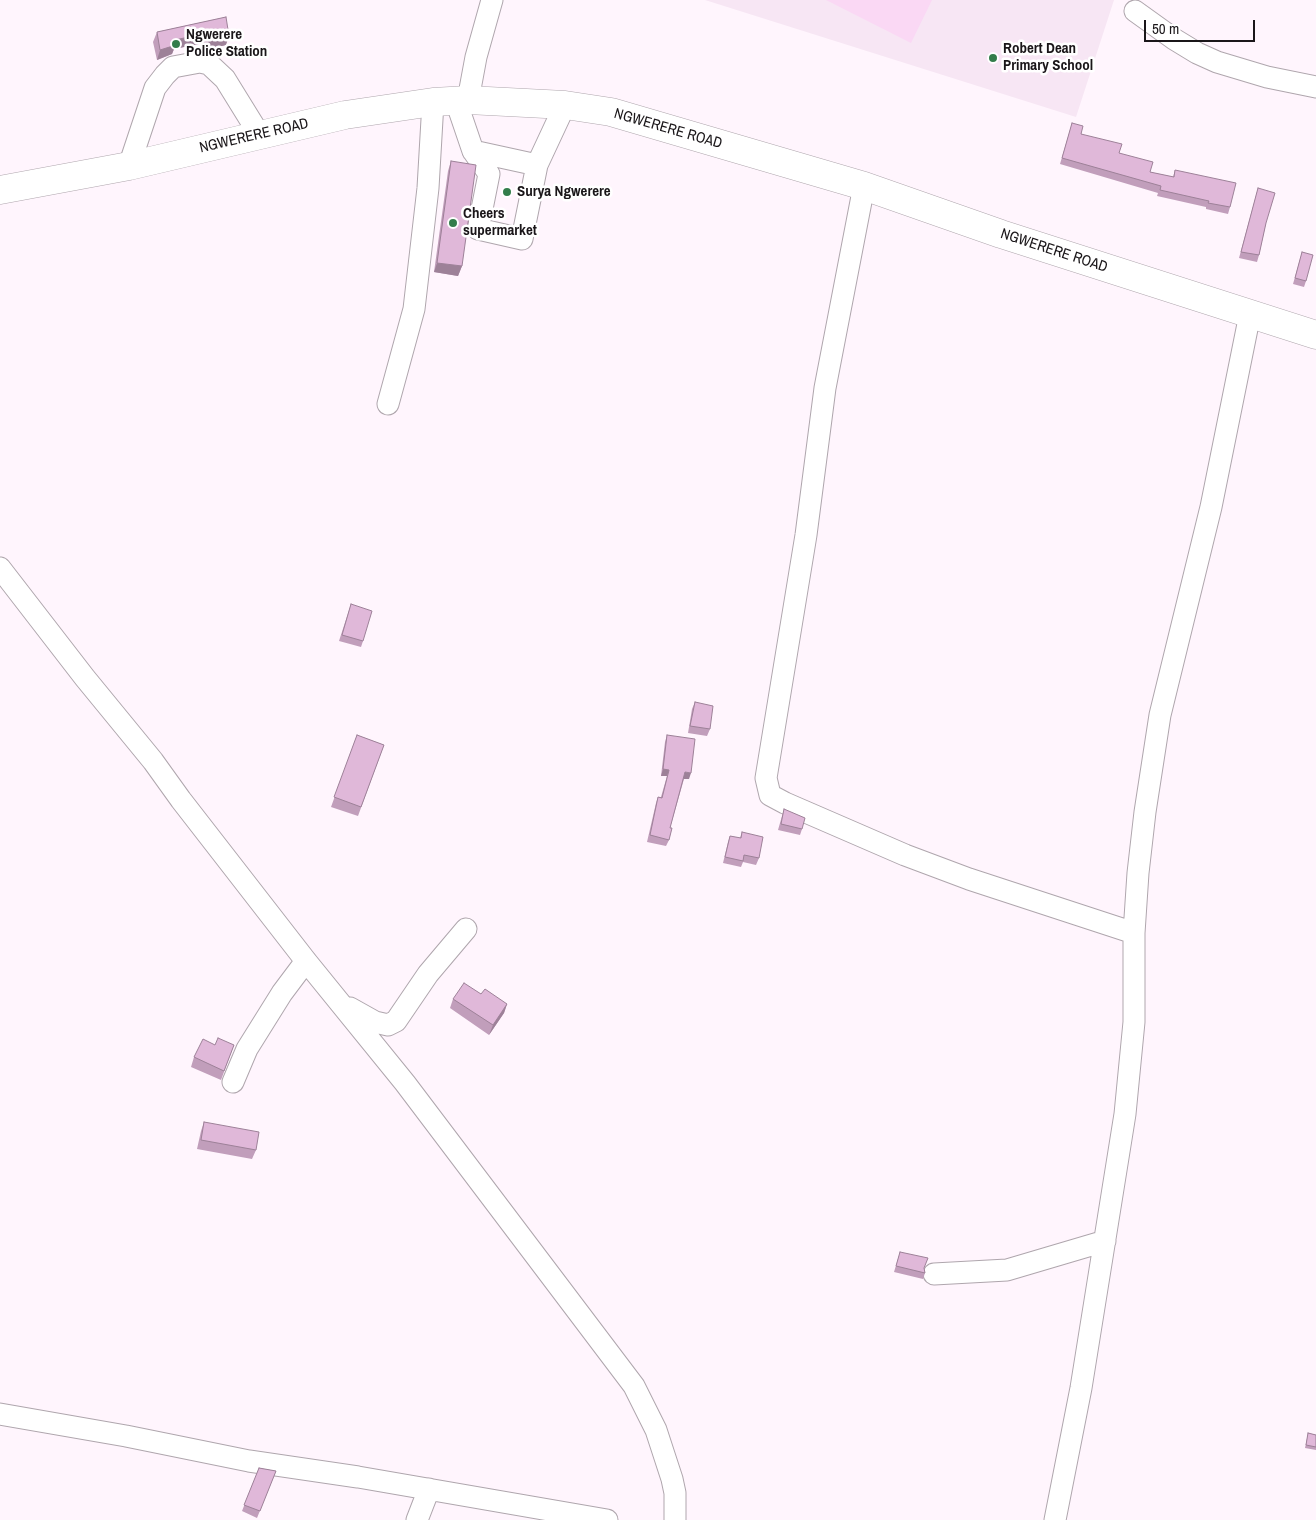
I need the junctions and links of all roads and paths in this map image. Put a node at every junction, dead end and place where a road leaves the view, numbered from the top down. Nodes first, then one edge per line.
1 (492, 0) edge
2 (1135, 11) dead end
3 (1316, 87) edge
4 (452, 101) junction
5 (565, 105) junction
6 (259, 134) junction
7 (473, 151) junction
8 (537, 165) junction
9 (128, 166) junction
10 (864, 186) junction
11 (0, 190) edge
12 (1250, 314) junction
13 (1316, 335) edge
14 (388, 404) dead end
15 (0, 568) edge
16 (466, 929) dead end
17 (1134, 933) junction
18 (306, 961) junction
19 (336, 998) junction
20 (233, 1082) dead end
21 (1105, 1241) junction
22 (934, 1274) dead end
23 (0, 1414) edge
24 (429, 1489) junction
25 (417, 1520) edge
26 (607, 1520) edge
27 (675, 1520) edge
28 (1055, 1520) edge

1 - 4 street
2 - 3 street
4 - 5 main road, NGWERERE ROAD
4 - 6 main road, NGWERERE ROAD
4 - 7 street
4 - 14 street
5 - 8 street
5 - 10 main road, NGWERERE ROAD
6 - 9 main road, NGWERERE ROAD
6 - 9 street
7 - 8 street
7 - 8 street
9 - 11 main road, NGWERERE ROAD
10 - 12 main road, NGWERERE ROAD
10 - 17 street
12 - 13 main road, NGWERERE ROAD
12 - 17 street
15 - 18 street
16 - 19 street
17 - 21 street
18 - 19 street
18 - 20 street
19 - 27 street
21 - 22 street
21 - 28 street
23 - 24 street
24 - 25 street
24 - 26 street

